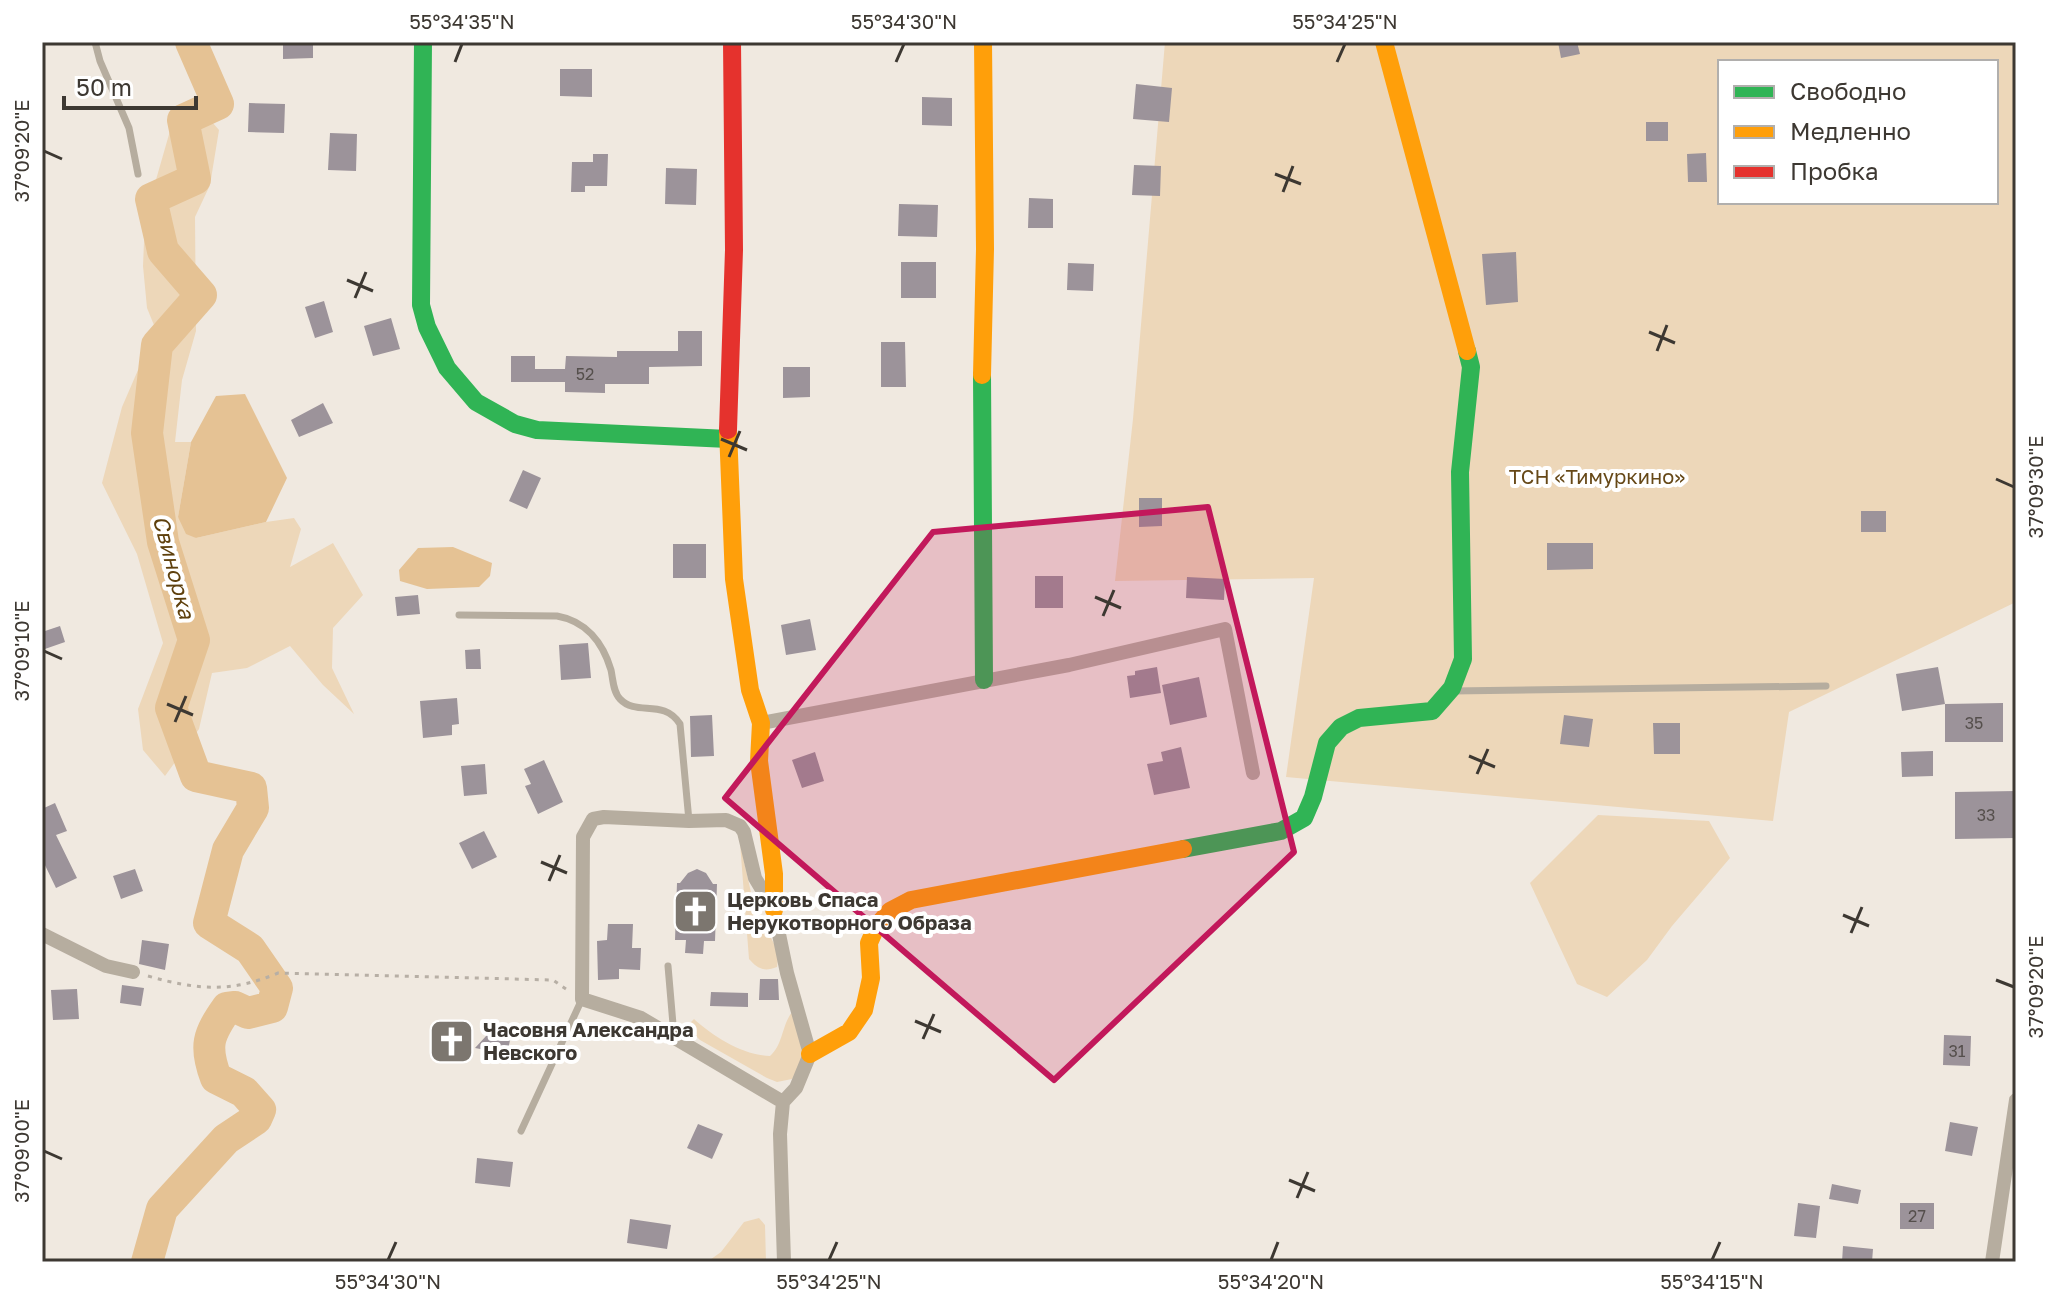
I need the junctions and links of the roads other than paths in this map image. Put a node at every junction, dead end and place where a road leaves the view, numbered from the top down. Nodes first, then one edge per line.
1 (95, 42) edge
2 (423, 42) edge
3 (732, 42) edge
4 (983, 42) edge
5 (1384, 42) edge
6 (138, 174) dead end
7 (728, 439) junction
8 (459, 615) dead end
9 (984, 680) junction
10 (1826, 686) dead end
11 (1450, 691) junction
12 (761, 723) junction
13 (1253, 773) dead end
14 (689, 821) junction
15 (774, 910) junction
16 (42, 934) edge
17 (668, 966) dead end
18 (133, 972) road end
19 (582, 999) junction
20 (675, 1038) junction
21 (810, 1054) junction
22 (2016, 1100) edge
23 (783, 1102) junction
24 (521, 1131) dead end
25 (784, 1262) edge
26 (1992, 1262) edge

1 - 6 lane
2 - 7 street
3 - 7 street
4 - 9 street
5 - 11 street
7 - 12 street
8 - 14 lane
9 - 12 street
9 - 13 street
10 - 11 lane
11 - 21 street
12 - 15 street
14 - 15 street
14 - 19 street
15 - 21 street
16 - 18 street
17 - 20 lane
19 - 20 street
19 - 24 lane
20 - 23 street
21 - 23 street
22 - 26 street
23 - 25 street

